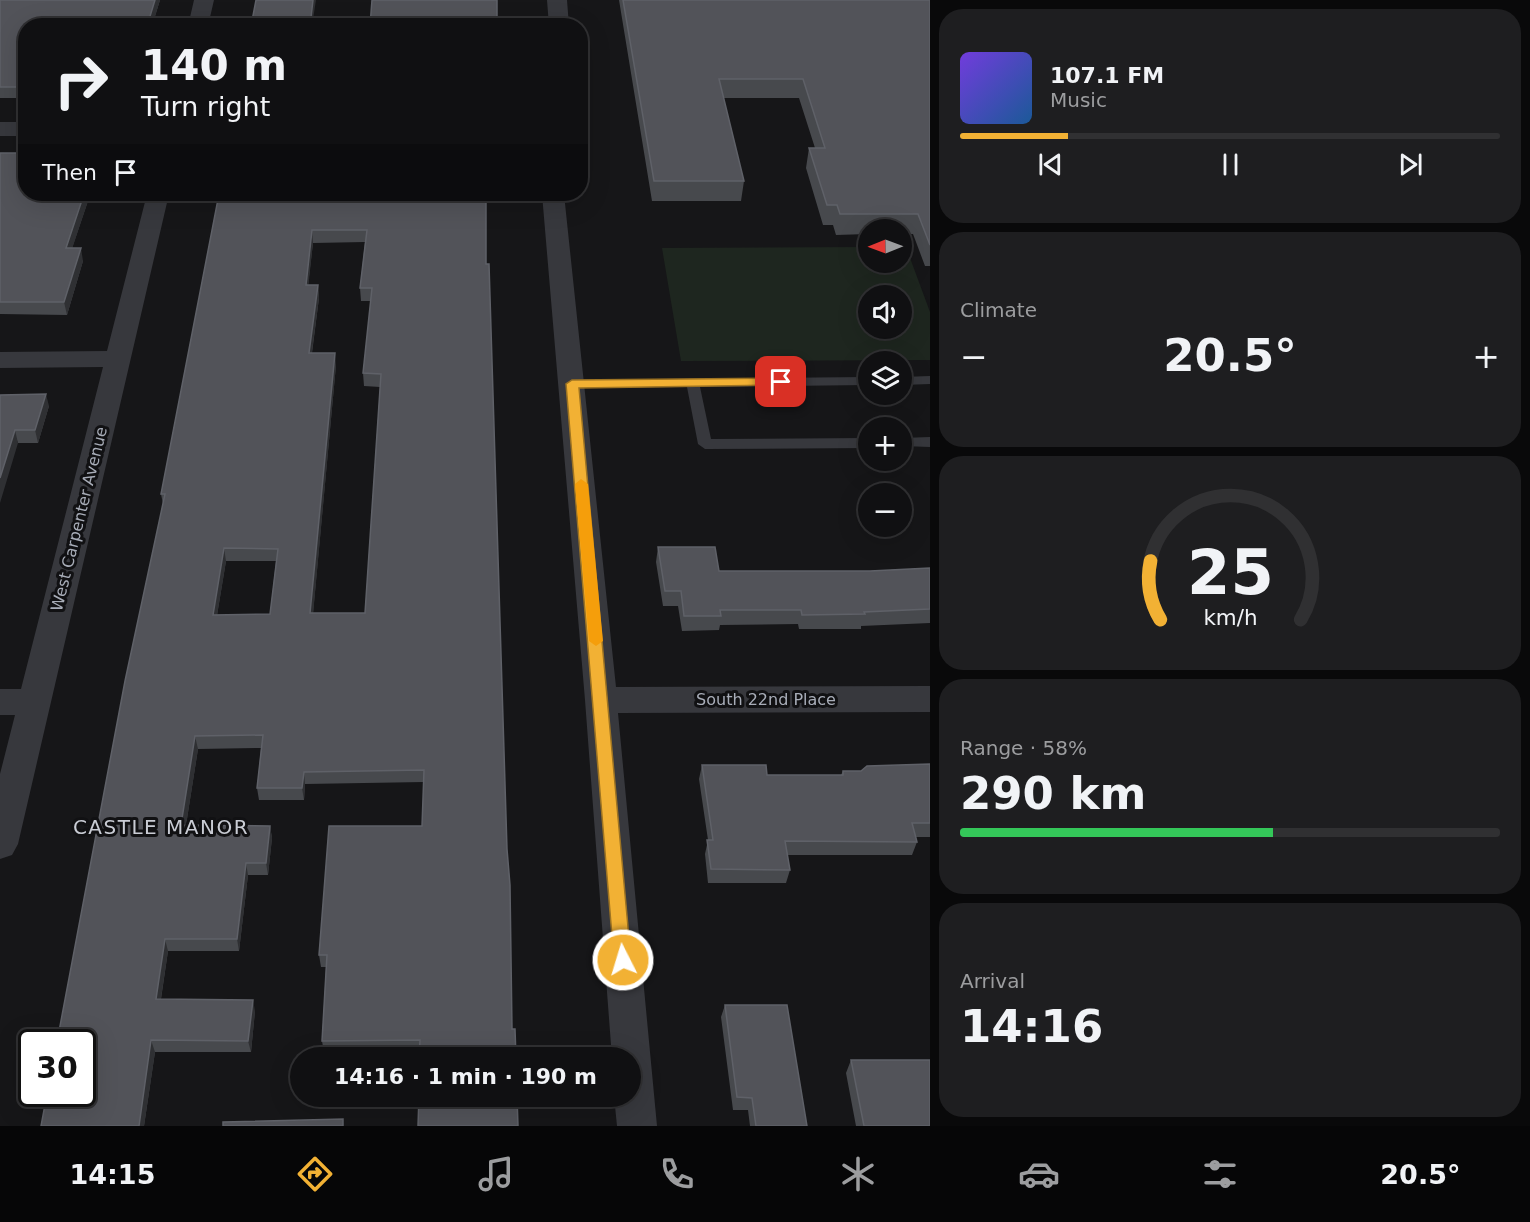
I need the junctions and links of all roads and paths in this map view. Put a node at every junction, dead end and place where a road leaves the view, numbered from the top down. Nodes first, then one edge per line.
1 (204, 0) edge
2 (557, 0) edge
3 (200, 18) edge
4 (559, 18) edge
5 (0, 129) edge
6 (18, 129) edge
7 (156, 201) edge
8 (554, 201) edge
9 (0, 360) edge
10 (117, 360) junction
11 (930, 380) edge
12 (858, 381) edge
13 (912, 381) edge
14 (693, 383) junction
15 (572, 384) junction
16 (912, 442) edge
17 (930, 442) edge
18 (858, 443) edge
19 (930, 699) edge
20 (601, 700) junction
21 (0, 702) edge
22 (34, 702) junction
23 (0, 844) edge
24 (637, 1126) edge

1 - 3 street
2 - 4 street
5 - 6 street
7 - 10 street, West Carpenter Avenue
8 - 15 street
9 - 10 street
10 - 22 street, West Carpenter Avenue
11 - 13 lane
12 - 14 lane
14 - 15 lane
14 - 18 lane
15 - 20 street
16 - 17 lane
19 - 20 street, South 22nd Place
20 - 24 street
21 - 22 street
22 - 23 street, West Carpenter Avenue

